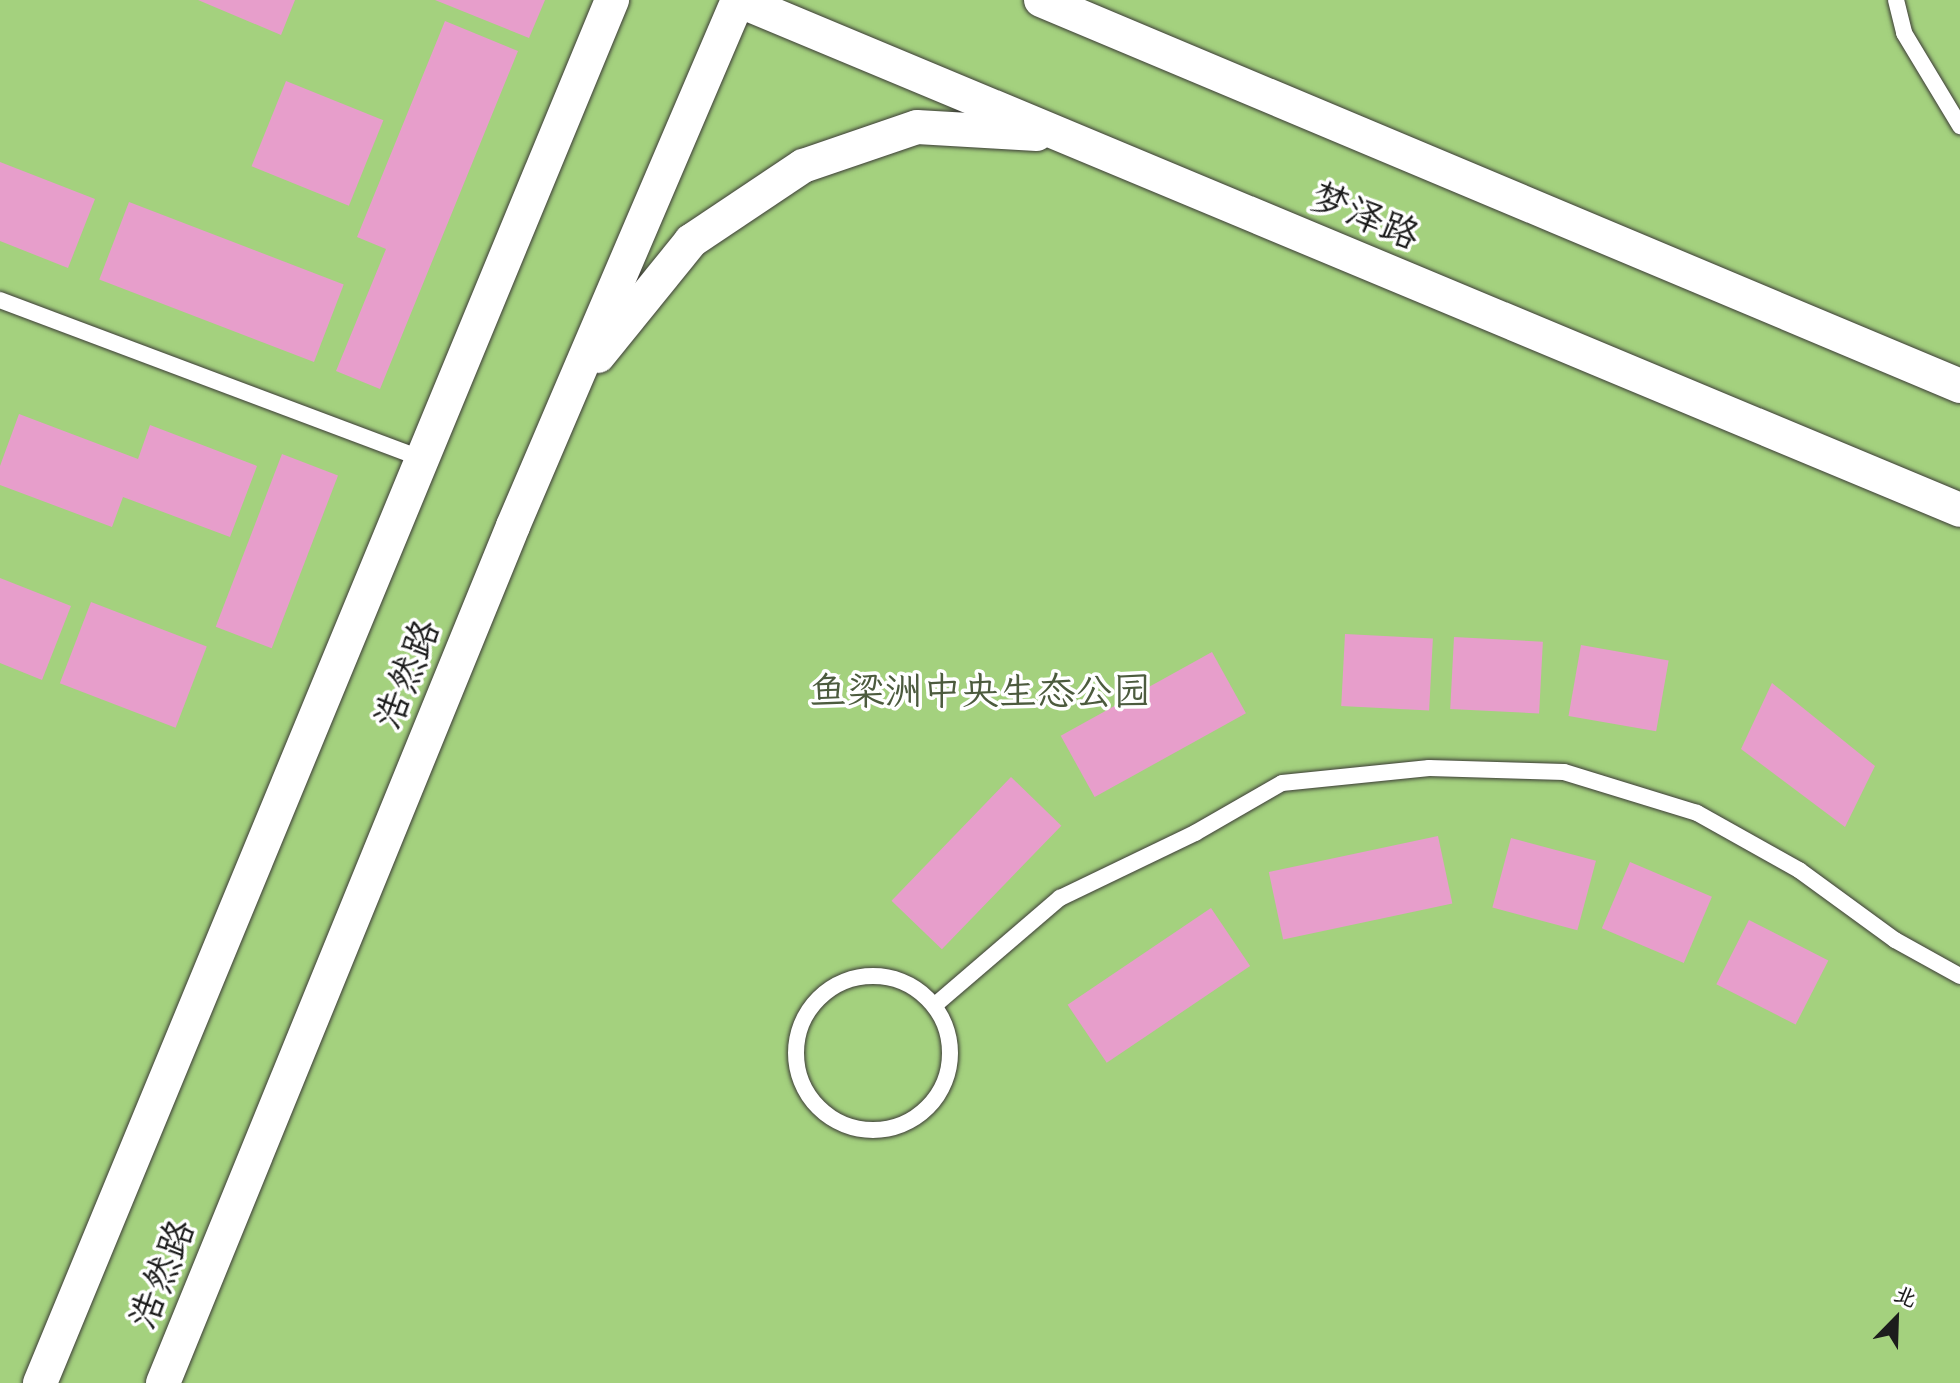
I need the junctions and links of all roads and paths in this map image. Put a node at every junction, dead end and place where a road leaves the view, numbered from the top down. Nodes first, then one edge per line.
1 (612, 0) edge
2 (738, 0) edge
3 (1041, 0) edge
4 (1085, 0) edge
5 (1896, 0) edge
6 (1119, 33) junction
7 (1960, 126) edge
8 (1063, 135) junction
9 (0, 300) edge
10 (1960, 386) edge
11 (571, 391) junction
12 (424, 459) junction
13 (1960, 510) edge
14 (1960, 976) edge
15 (935, 1005) junction
16 (40, 1383) edge
17 (163, 1383) edge

1 - 12 street, 浩然路
2 - 8 street, 梦泽路
2 - 11 street, 浩然路
3 - 6 street, 梦泽路
4 - 6 street
5 - 7 lane
6 - 10 street, 梦泽路
8 - 11 street
8 - 13 street, 梦泽路
9 - 12 lane
11 - 17 street, 浩然路
12 - 16 street, 浩然路
14 - 15 lane
15 - 15 lane

